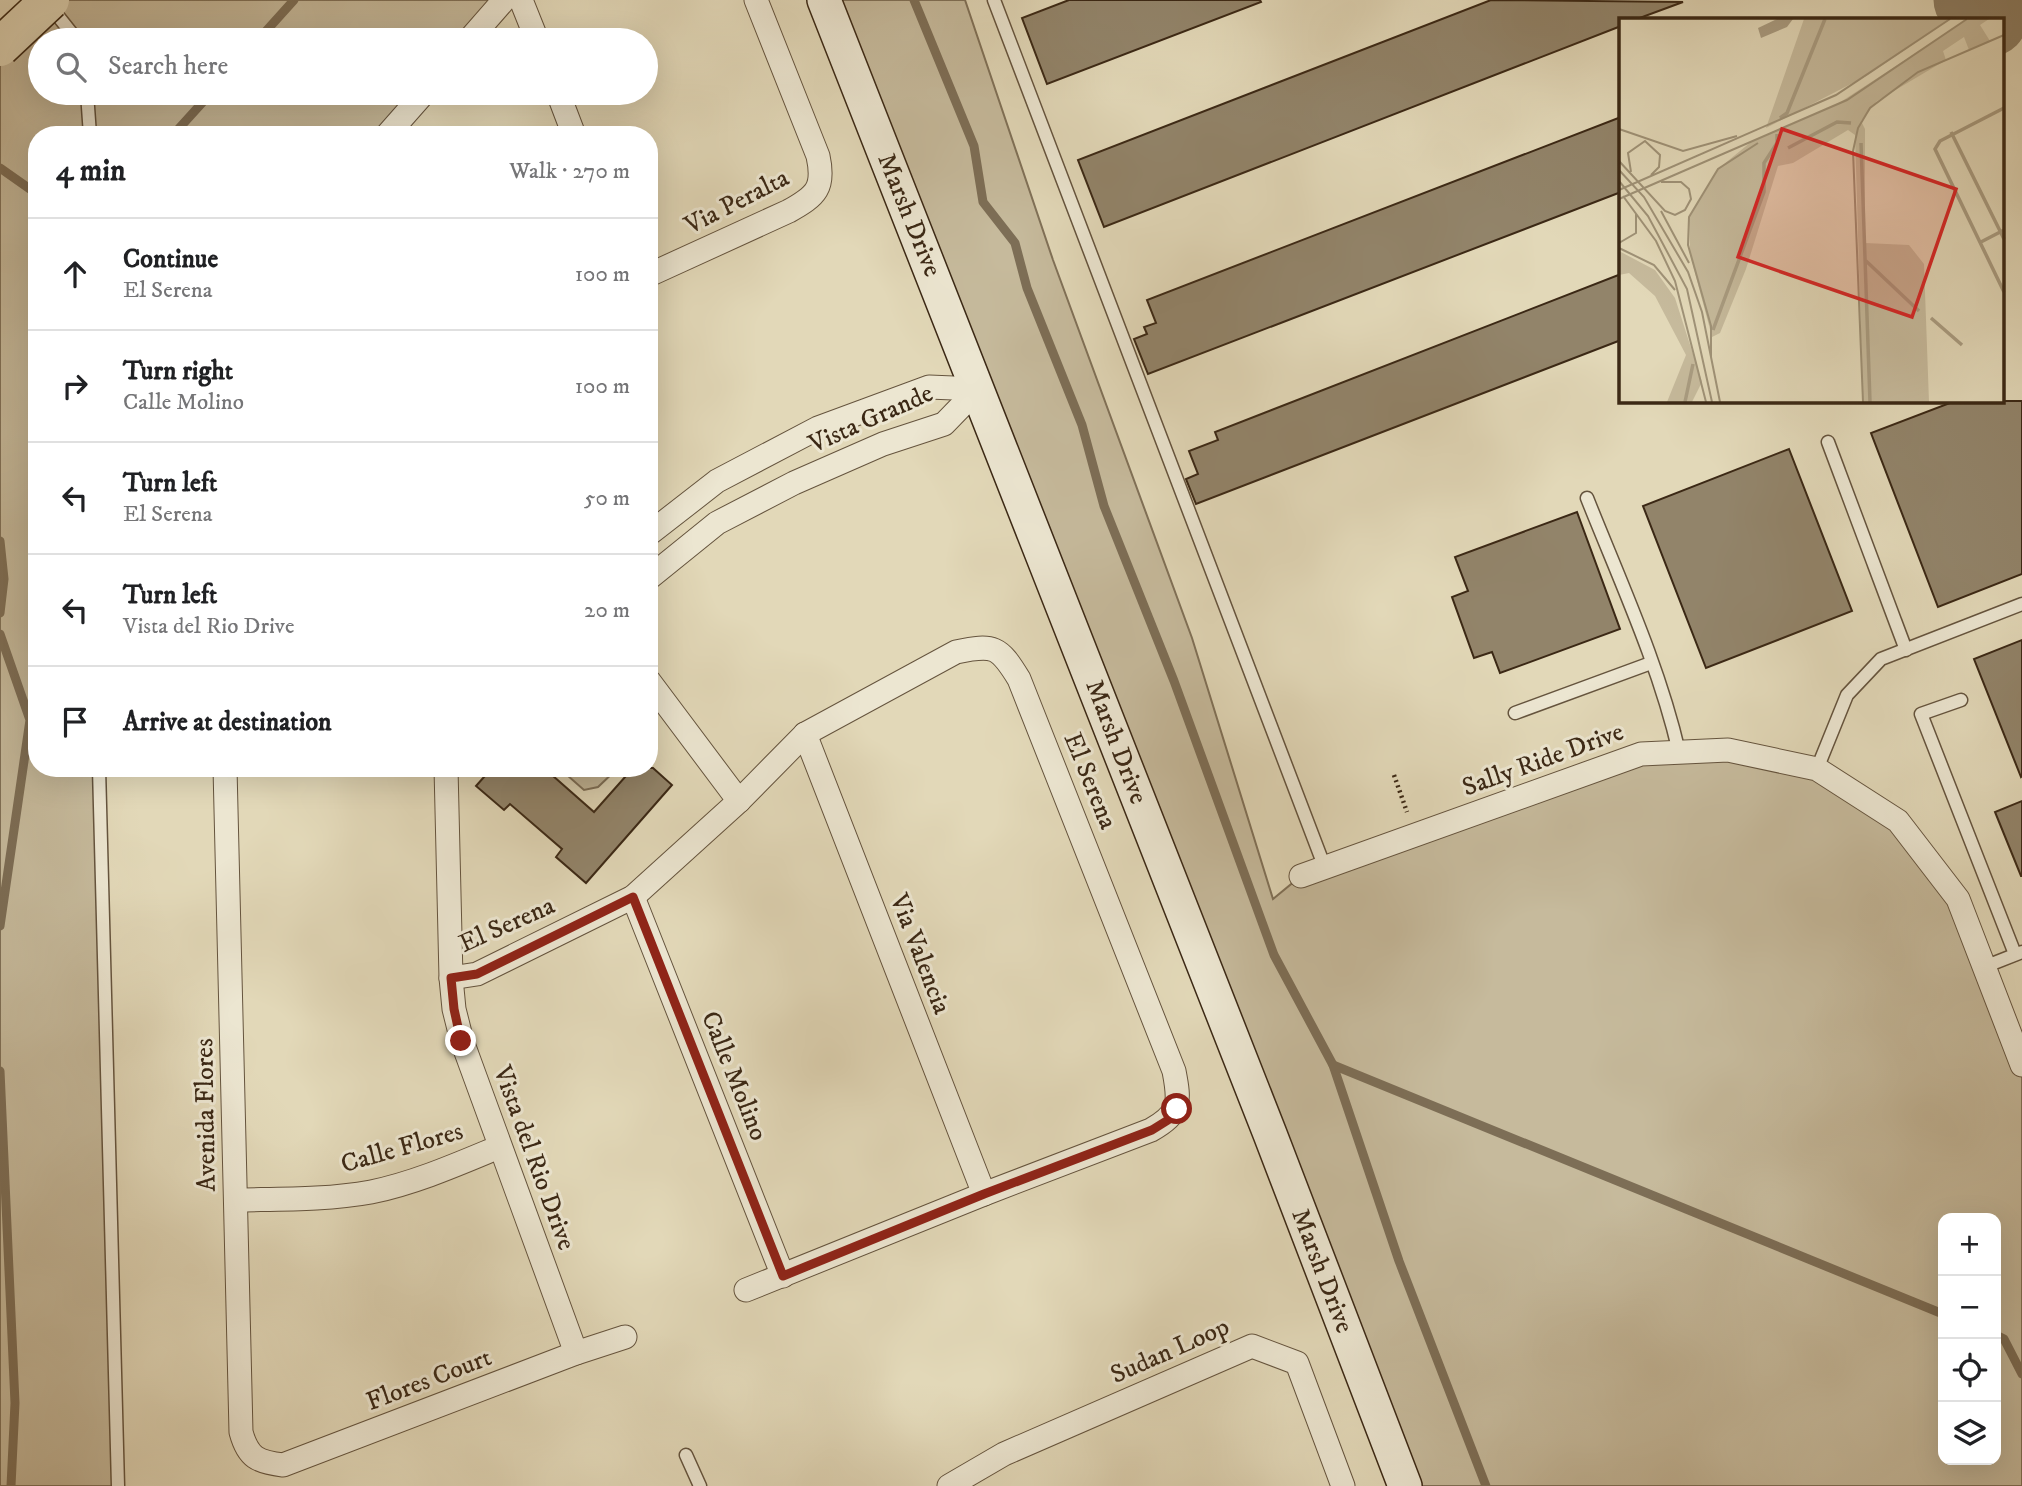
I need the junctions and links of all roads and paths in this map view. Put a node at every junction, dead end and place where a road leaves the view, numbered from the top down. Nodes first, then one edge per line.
1 (48, 0) edge
2 (504, 0) edge
3 (521, 0) edge
4 (756, 0) edge
5 (824, 0) edge
6 (994, 0) edge
7 (68, 28) edge
8 (480, 28) edge
9 (532, 28) edge
10 (0, 47) edge
11 (88, 105) edge
12 (413, 105) edge
13 (563, 105) edge
14 (89, 126) edge
15 (395, 126) edge
16 (571, 126) edge
17 (658, 271) edge
18 (978, 390) junction
19 (1828, 442) dead end
20 (1587, 498) dead end
21 (658, 527) edge
22 (658, 571) edge
23 (2022, 604) edge
24 (1906, 650) junction
25 (1651, 663) junction
26 (658, 693) edge
27 (1961, 700) dead end
28 (1515, 713) dead end
29 (804, 734) junction
30 (1679, 752) junction
31 (1817, 769) junction
32 (1394, 775) dead end
33 (99, 777) edge
34 (225, 777) edge
35 (446, 777) edge
36 (739, 802) junction
37 (1415, 836) junction
38 (1325, 868) junction
39 (1301, 877) dead end
40 (633, 897) junction
41 (2019, 953) edge
42 (1984, 967) junction
43 (451, 978) junction
44 (2022, 1065) edge
45 (499, 1147) junction
46 (984, 1194) junction
47 (236, 1199) junction
48 (783, 1276) junction
49 (746, 1290) dead end
50 (625, 1336) dead end
51 (576, 1353) junction
52 (686, 1455) dead end
53 (254, 1456) joint
54 (118, 1486) edge
55 (700, 1486) edge
56 (949, 1486) edge
57 (1343, 1486) edge
58 (1405, 1486) edge

1 - 7 lane
1 - 10 highway, bridge
2 - 8 street
3 - 9 street
4 - 17 street, Via Peralta
5 - 18 street, Marsh Drive
6 - 38 lane
11 - 14 lane
12 - 15 street
13 - 16 street
18 - 21 street, Vista Grande
18 - 22 street, Vista Grande
18 - 58 street, Marsh Drive
19 - 24 lane
20 - 25 lane
23 - 24 lane
24 - 31 lane
25 - 28 lane
25 - 30 lane
26 - 36 street
27 - 41 lane
29 - 36 street, El Serena
29 - 46 street, Via Valencia
29 - 46 street, El Serena
30 - 31 street, Sally Ride Drive
30 - 37 street, Sally Ride Drive
31 - 42 street, Sally Ride Drive
32 - 37 path
33 - 54 lane
34 - 47 street, Avenida Flores
35 - 43 street, Vista del Rio Drive
36 - 40 street, El Serena
37 - 38 street, Sally Ride Drive
38 - 39 street, Sally Ride Drive
40 - 43 street, El Serena
40 - 48 street, Calle Molino
41 - 42 lane
42 - 44 street, Sally Ride Drive
43 - 45 street, Vista del Rio Drive
45 - 47 street, Calle Flores
45 - 51 street, Vista del Rio Drive
46 - 48 street, El Serena
47 - 53 street, Avenida Flores
48 - 49 street, El Serena
50 - 51 street, Flores Court
51 - 53 street, Flores Court
52 - 55 lane
56 - 57 street, Sudan Loop

